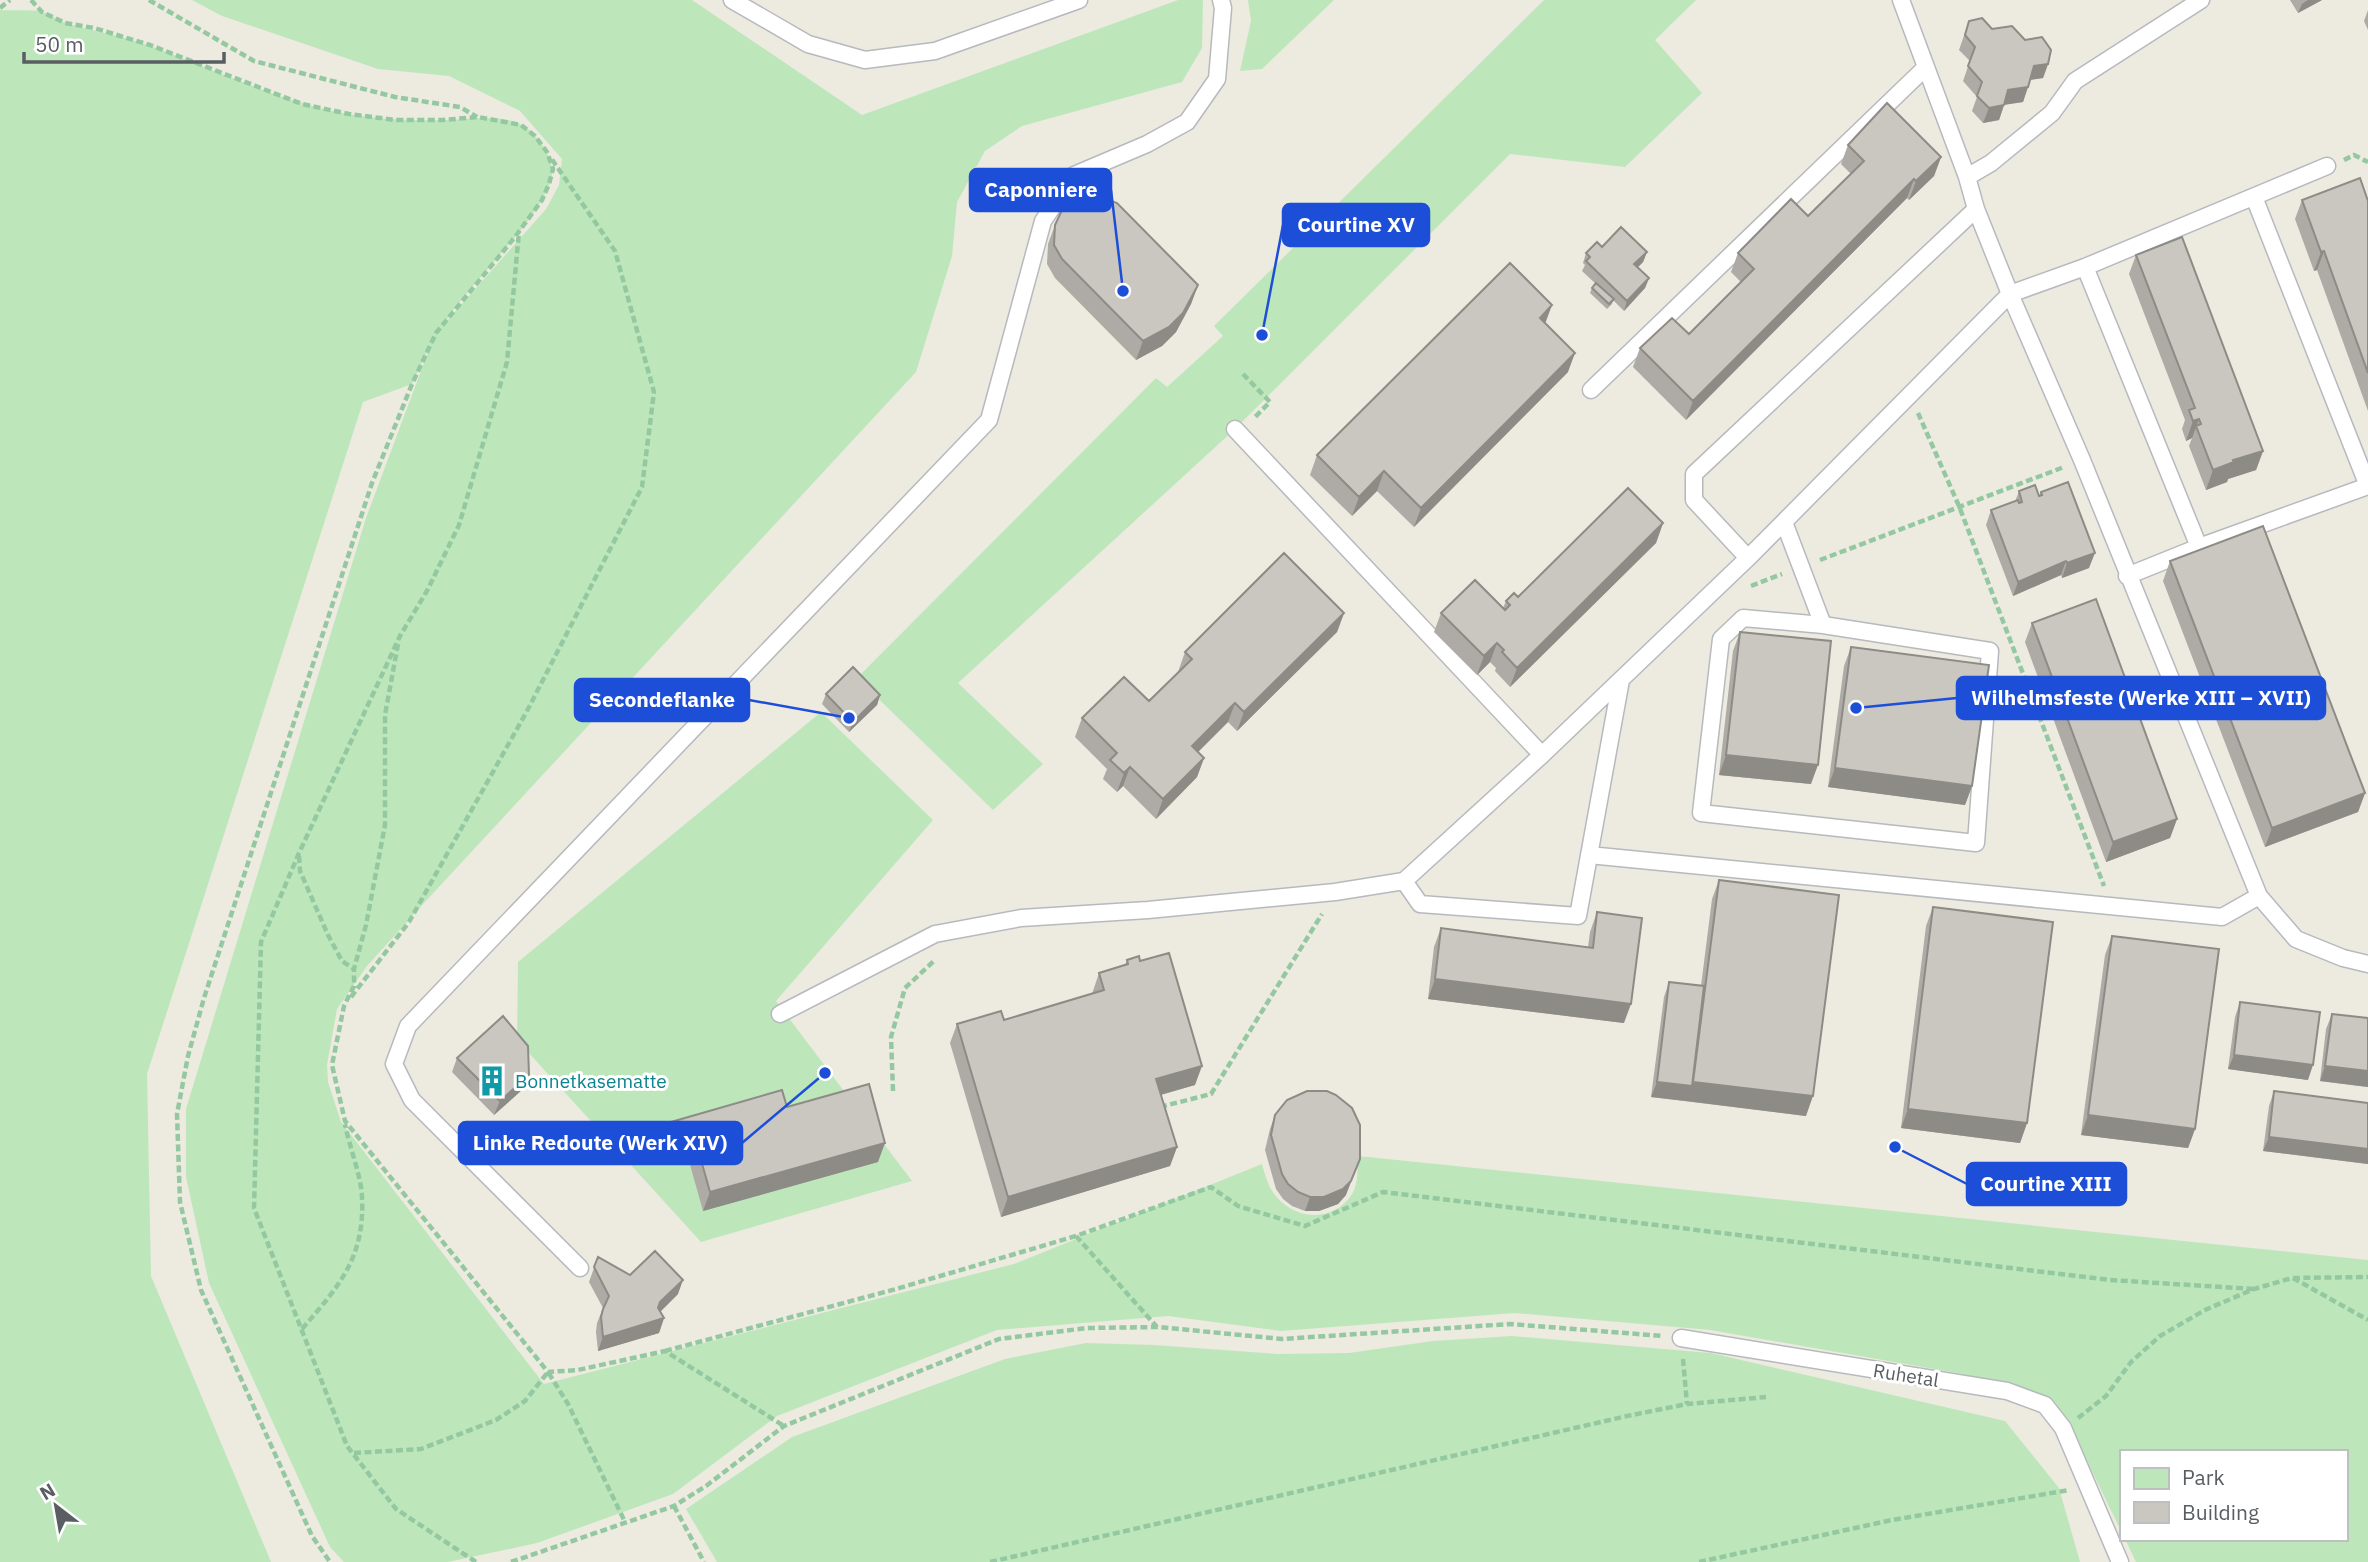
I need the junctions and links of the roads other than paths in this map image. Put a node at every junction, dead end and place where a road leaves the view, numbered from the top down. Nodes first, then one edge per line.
1 (732, 0) edge
2 (1079, 0) edge
3 (1221, 0) edge
4 (1900, 0) edge
5 (2200, 0) edge
6 (1925, 68) junction
7 (2327, 166) dead end
8 (1967, 177) junction
9 (2254, 197) junction
10 (1976, 209) junction
11 (2085, 267) junction
12 (2010, 294) junction
13 (1591, 390) dead end
14 (1237, 431) road end
15 (2368, 486) edge
16 (1784, 522) junction
17 (2199, 547) junction
18 (1748, 558) junction
19 (2127, 576) junction
20 (1823, 625) junction
21 (1621, 680) junction
22 (1542, 755) junction
23 (1589, 856) junction
24 (1404, 881) junction
25 (2259, 896) junction
26 (2368, 964) edge
27 (780, 1014) dead end
28 (580, 1268) dead end
29 (1681, 1338) road end
30 (2120, 1562) edge

1 - 2 lane
3 - 28 lane
4 - 6 lane
5 - 8 lane
6 - 8 lane
6 - 13 lane
7 - 9 lane
8 - 10 lane
9 - 11 lane
9 - 15 lane
10 - 12 lane
10 - 18 lane
11 - 12 lane
11 - 17 lane
12 - 16 lane
12 - 19 lane
14 - 22 lane
15 - 17 lane
16 - 18 lane
16 - 20 lane
17 - 19 lane
18 - 21 lane
19 - 25 lane
20 - 20 lane
21 - 22 lane
21 - 23 lane
22 - 24 lane
23 - 24 lane
23 - 25 lane
24 - 27 lane
25 - 26 lane
29 - 30 lane, Ruhetal

